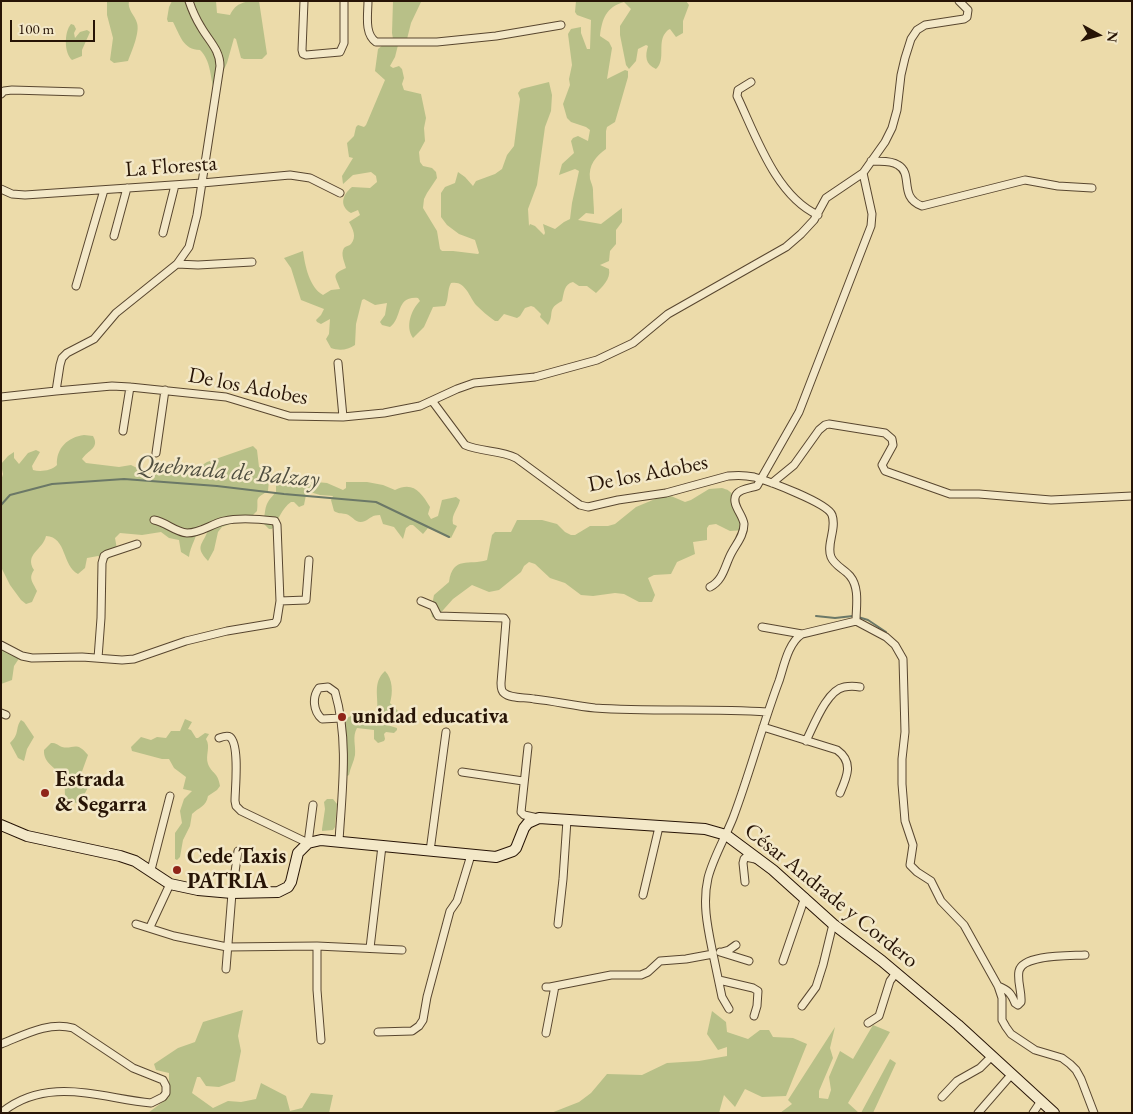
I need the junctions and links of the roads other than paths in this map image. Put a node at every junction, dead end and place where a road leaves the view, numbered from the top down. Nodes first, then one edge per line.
1 (189, 1) edge
2 (304, 1) edge
3 (344, 1) edge
4 (368, 1) edge
5 (959, 1) edge
6 (561, 25) dead end
7 (751, 82) dead end
8 (80, 92) dead end
9 (1, 94) edge
10 (871, 161) junction
11 (863, 173) junction
12 (202, 183) junction
13 (175, 185) junction
14 (127, 188) junction
15 (1092, 188) dead end
16 (1, 189) edge
17 (104, 190) junction
18 (340, 193) dead end
19 (818, 215) junction
20 (164, 233) dead end
21 (114, 236) dead end
22 (252, 262) dead end
23 (178, 264) junction
24 (76, 286) dead end
25 (338, 363) dead end
26 (130, 387) junction
27 (56, 390) junction
28 (165, 390) junction
29 (1, 397) edge
30 (433, 402) junction
31 (343, 417) junction
32 (123, 431) dead end
33 (156, 454) dead end
34 (761, 479) junction
35 (772, 484) junction
36 (1132, 496) edge
37 (154, 520) dead end
38 (137, 544) dead end
39 (309, 560) dead end
40 (710, 587) dead end
41 (421, 601) dead end
42 (280, 602) junction
43 (856, 616) junction
44 (762, 626) dead end
45 (802, 634) junction
46 (1, 645) edge
47 (98, 658) junction
48 (860, 687) dead end
49 (767, 712) junction
50 (340, 718) junction
51 (763, 727) junction
52 (446, 732) dead end
53 (219, 738) dead end
54 (806, 741) junction
55 (528, 747) dead end
56 (462, 772) dead end
57 (523, 781) junction
58 (840, 793) dead end
59 (170, 796) dead end
60 (313, 805) dead end
61 (539, 818) junction
62 (567, 820) junction
63 (1, 825) edge
64 (659, 827) junction
65 (726, 835) junction
66 (340, 841) junction
67 (308, 842) junction
68 (382, 846) junction
69 (238, 851) dead end
70 (430, 851) junction
71 (470, 855) junction
72 (760, 860) junction
73 (151, 870) junction
74 (745, 882) dead end
75 (170, 884) junction
76 (232, 893) junction
77 (643, 895) dead end
78 (805, 897) junction
79 (136, 924) dead end
80 (558, 924) dead end
81 (833, 924) junction
82 (150, 927) junction
83 (736, 945) dead end
84 (317, 946) junction
85 (227, 947) junction
86 (370, 948) junction
87 (402, 950) dead end
88 (715, 952) junction
89 (1085, 955) dead end
90 (749, 961) dead end
91 (783, 961) dead end
92 (226, 969) dead end
93 (896, 973) junction
94 (719, 980) junction
95 (555, 986) junction
96 (998, 986) junction
97 (546, 987) dead end
98 (802, 1006) dead end
99 (729, 1009) dead end
100 (754, 1016) dead end
101 (868, 1023) dead end
102 (378, 1032) dead end
103 (546, 1033) dead end
104 (321, 1040) dead end
105 (1, 1044) edge
106 (992, 1056) junction
107 (1011, 1075) junction
108 (942, 1097) dead end
109 (1041, 1101) junction
110 (1, 1113) edge
111 (978, 1113) edge
112 (1033, 1113) edge
113 (1054, 1113) edge
114 (1094, 1113) edge

1 - 12 street
2 - 3 street
4 - 6 street
5 - 10 street
7 - 19 street
8 - 9 street
10 - 11 street
10 - 15 street
11 - 19 street
11 - 34 street
12 - 13 street, La Floresta
12 - 18 street, La Floresta
12 - 23 street
13 - 14 street, La Floresta
13 - 20 street
14 - 17 street, La Floresta
14 - 21 street
16 - 17 street, La Floresta
17 - 24 street
19 - 30 street
22 - 23 street
23 - 27 street
25 - 31 street
26 - 27 street, De los Adobes
26 - 28 street, De los Adobes
26 - 32 street
27 - 29 street, De los Adobes
28 - 31 street, De los Adobes
28 - 33 street
30 - 31 street, De los Adobes
30 - 34 street, De los Adobes
34 - 35 street, De los Adobes
34 - 40 street
35 - 36 street
35 - 43 street, De los Adobes
37 - 42 street
38 - 47 street
39 - 42 street
41 - 49 street
42 - 47 street
43 - 45 street
43 - 96 street
44 - 45 street
45 - 49 street
46 - 47 street
48 - 54 street
49 - 51 street
50 - 50 street
50 - 66 street
51 - 54 street
51 - 65 street
52 - 70 street
53 - 67 street
54 - 58 street
55 - 57 street
56 - 57 street
57 - 61 street
59 - 73 street
60 - 67 street
61 - 62 street, César Andrade y Cordero
61 - 71 street
62 - 64 street, César Andrade y Cordero
62 - 80 street
63 - 73 street
64 - 65 street, César Andrade y Cordero
64 - 77 street
65 - 72 street, César Andrade y Cordero
65 - 88 street
66 - 67 street
66 - 68 street
67 - 76 street
68 - 70 street
68 - 86 street
69 - 76 street
70 - 71 street
71 - 102 street
72 - 74 street
72 - 78 street, César Andrade y Cordero
73 - 75 street
75 - 76 street
75 - 82 street
76 - 85 street
78 - 81 street, César Andrade y Cordero
78 - 91 street
79 - 82 street
81 - 93 street, César Andrade y Cordero
81 - 98 street
82 - 85 street
83 - 88 street
84 - 85 street
84 - 86 street
84 - 104 street
85 - 92 street
86 - 87 street
88 - 90 street
88 - 94 street
88 - 95 street
89 - 96 street
93 - 101 street
93 - 106 street, César Andrade y Cordero
94 - 99 street
94 - 100 street
95 - 97 street
95 - 103 street
96 - 114 street
105 - 110 street
106 - 107 street, César Andrade y Cordero
106 - 108 street
107 - 109 street, César Andrade y Cordero
107 - 111 street
109 - 112 street
109 - 113 street, César Andrade y Cordero

